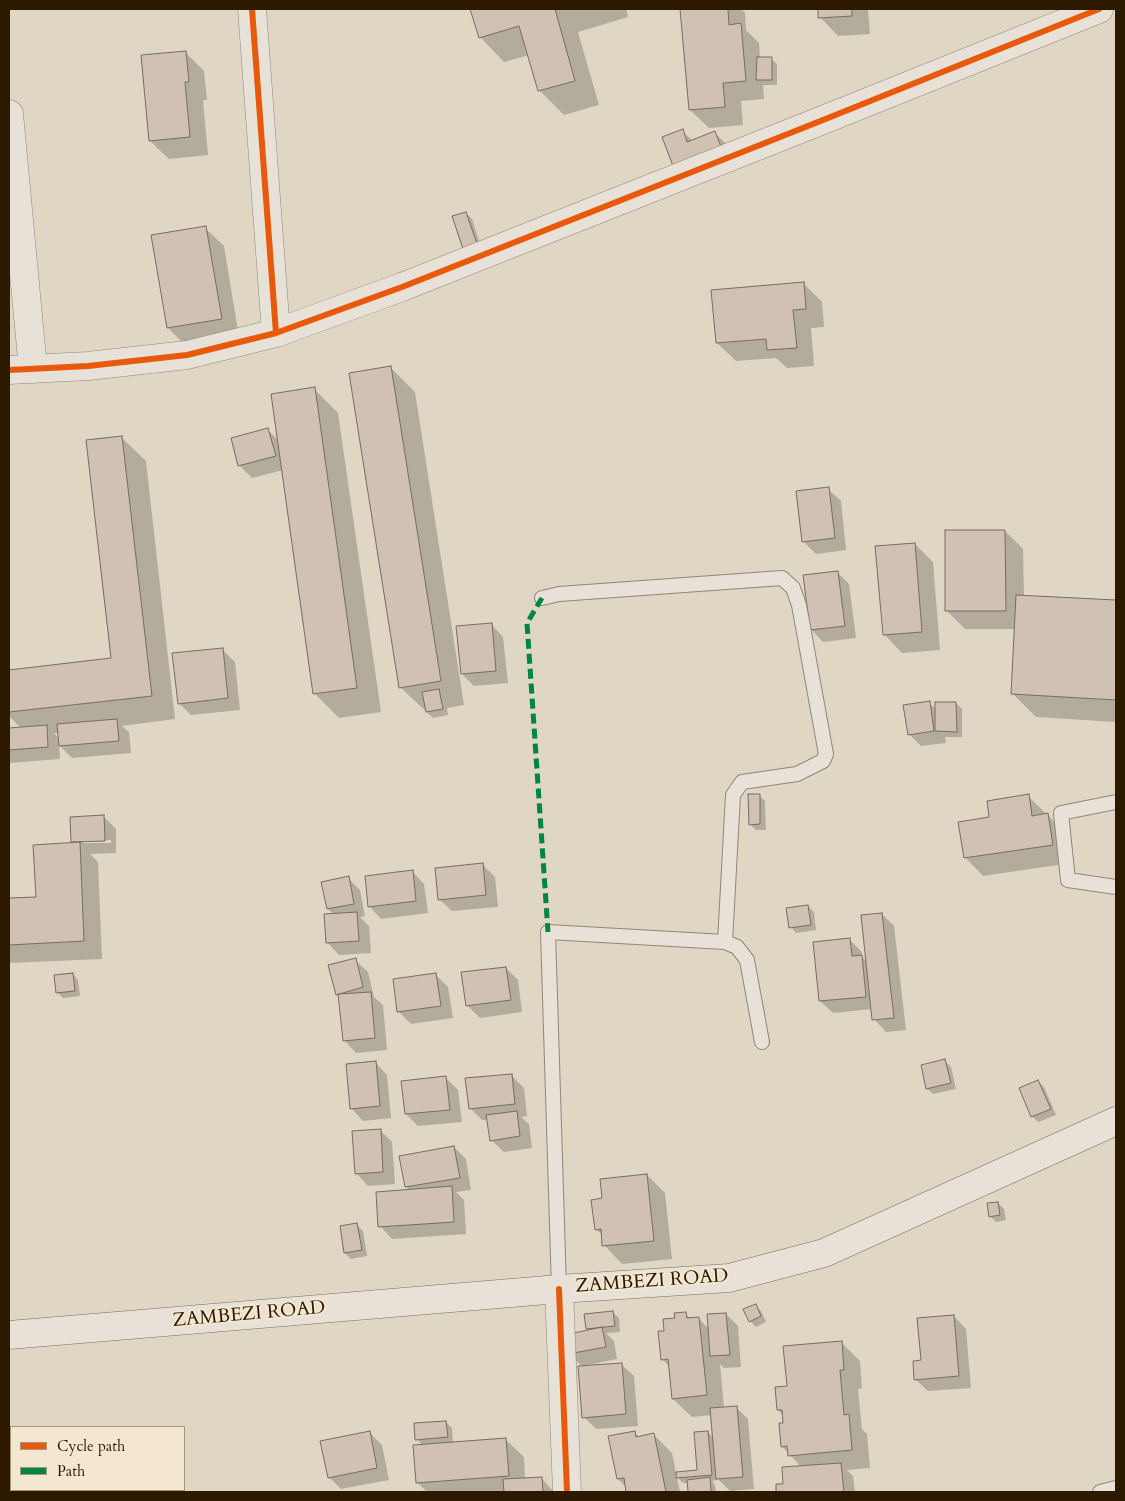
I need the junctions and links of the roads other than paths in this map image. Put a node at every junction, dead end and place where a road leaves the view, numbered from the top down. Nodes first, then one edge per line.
1 (252, 9) edge
2 (1099, 9) edge
3 (9, 114) edge
4 (276, 333) junction
5 (21, 369) edge
6 (542, 598) dead end
7 (1116, 802) edge
8 (1116, 887) edge
9 (725, 942) junction
10 (762, 1042) dead end
11 (1116, 1120) edge
12 (559, 1290) junction
13 (9, 1335) edge
14 (1116, 1488) edge
15 (567, 1492) edge
16 (1100, 1492) edge

1 - 4 street
2 - 4 street
3 - 5 street
4 - 5 street
6 - 9 lane
7 - 8 lane
9 - 10 lane
9 - 12 lane
11 - 12 street, ZAMBEZI ROAD
12 - 13 street, ZAMBEZI ROAD
12 - 15 street
14 - 16 lane

